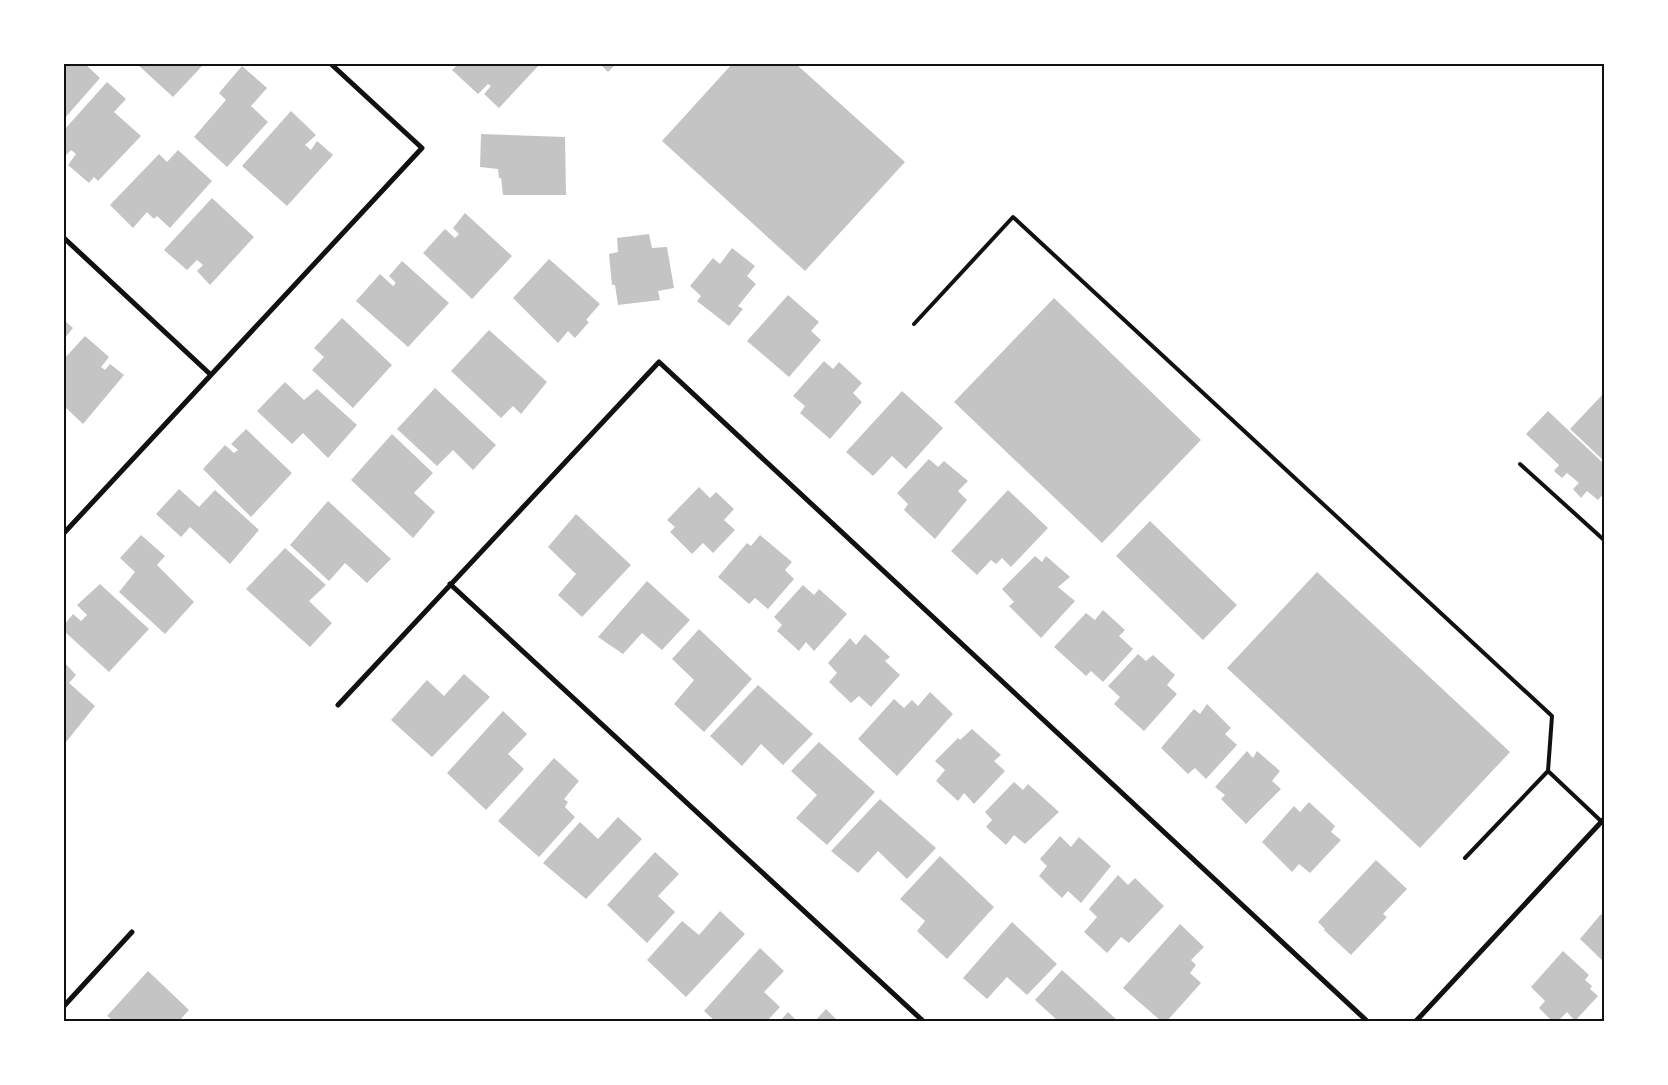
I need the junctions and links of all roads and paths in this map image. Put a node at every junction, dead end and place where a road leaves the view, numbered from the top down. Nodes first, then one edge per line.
1 (331, 64) edge
2 (64, 238) edge
3 (914, 324) dead end
4 (211, 375) junction
5 (1520, 464) dead end
6 (64, 533) edge
7 (1604, 540) edge
8 (450, 584) junction
9 (338, 705) dead end
10 (1548, 771) junction
11 (1604, 821) edge
12 (1465, 858) dead end
13 (132, 932) dead end
14 (64, 1006) edge
15 (923, 1021) edge
16 (1367, 1021) edge
17 (1416, 1021) edge

1 - 4 street
2 - 4 street
3 - 10 lane
4 - 6 street
5 - 7 lane
8 - 9 street
8 - 15 street
8 - 16 street
10 - 11 lane
10 - 12 lane
11 - 17 street
13 - 14 street

